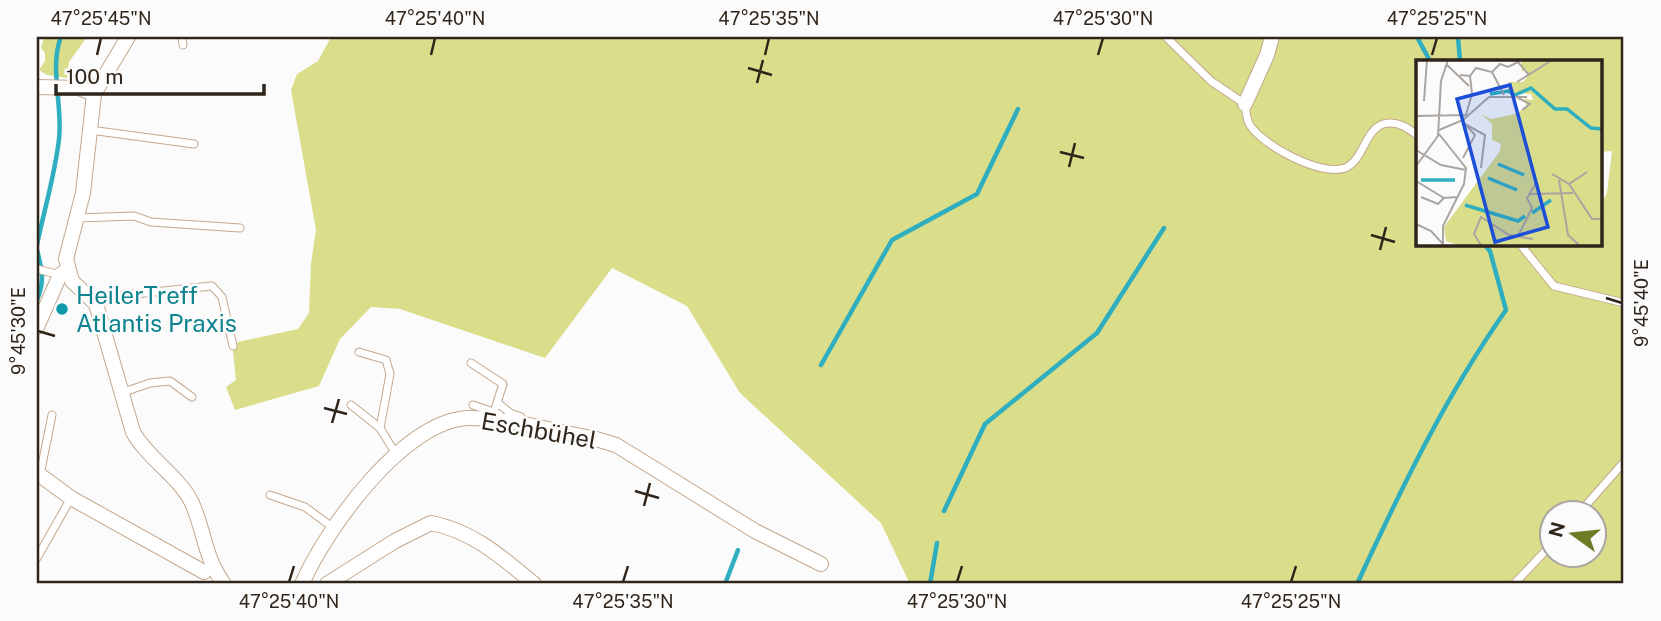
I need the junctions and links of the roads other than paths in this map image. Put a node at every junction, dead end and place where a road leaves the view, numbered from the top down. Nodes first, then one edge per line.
1 (128, 37) edge
2 (1166, 37) edge
3 (1272, 37) edge
4 (43, 86) edge
5 (94, 94) junction
6 (1245, 104) junction
7 (90, 130) junction
8 (1416, 135) edge
9 (194, 144) dead end
10 (77, 218) junction
11 (240, 228) dead end
12 (1522, 245) edge
13 (37, 270) edge
14 (59, 272) junction
15 (1624, 303) edge
16 (96, 304) junction
17 (37, 327) edge
18 (233, 346) dead end
19 (359, 352) dead end
20 (471, 363) dead end
21 (121, 393) junction
22 (192, 397) dead end
23 (498, 403) junction
24 (351, 405) dead end
25 (473, 405) dead end
26 (494, 412) junction
27 (51, 415) dead end
28 (535, 420) dead end
29 (509, 423) junction
30 (380, 428) junction
31 (397, 457) junction
32 (1624, 462) edge
33 (38, 474) edge
34 (270, 495) dead end
35 (71, 498) junction
36 (1593, 498) edge
37 (332, 527) junction
38 (37, 558) edge
39 (1538, 559) edge
40 (821, 564) dead end
41 (203, 572) edge
42 (224, 584) edge
43 (302, 584) edge
44 (327, 584) edge
45 (534, 584) edge
46 (1514, 584) edge

1 - 5 street
2 - 6 lane
3 - 6 street
4 - 5 street
5 - 7 street
6 - 8 lane
7 - 9 lane
7 - 10 street
10 - 11 lane
10 - 14 street
12 - 15 lane
13 - 14 lane
14 - 16 street
14 - 17 street
16 - 18 lane
16 - 21 street
19 - 30 lane
20 - 23 lane
21 - 22 lane
21 - 41 street
23 - 26 lane
23 - 28 lane
24 - 30 lane
25 - 26 lane
26 - 29 lane
27 - 33 lane
29 - 31 street, Eschbühel
29 - 40 street, Eschbühel
30 - 31 lane
31 - 37 street, Eschbühel
32 - 36 lane
33 - 35 street
34 - 37 lane
35 - 38 lane
35 - 41 street
37 - 43 street, Eschbühel
39 - 46 lane
41 - 42 street
44 - 45 street

